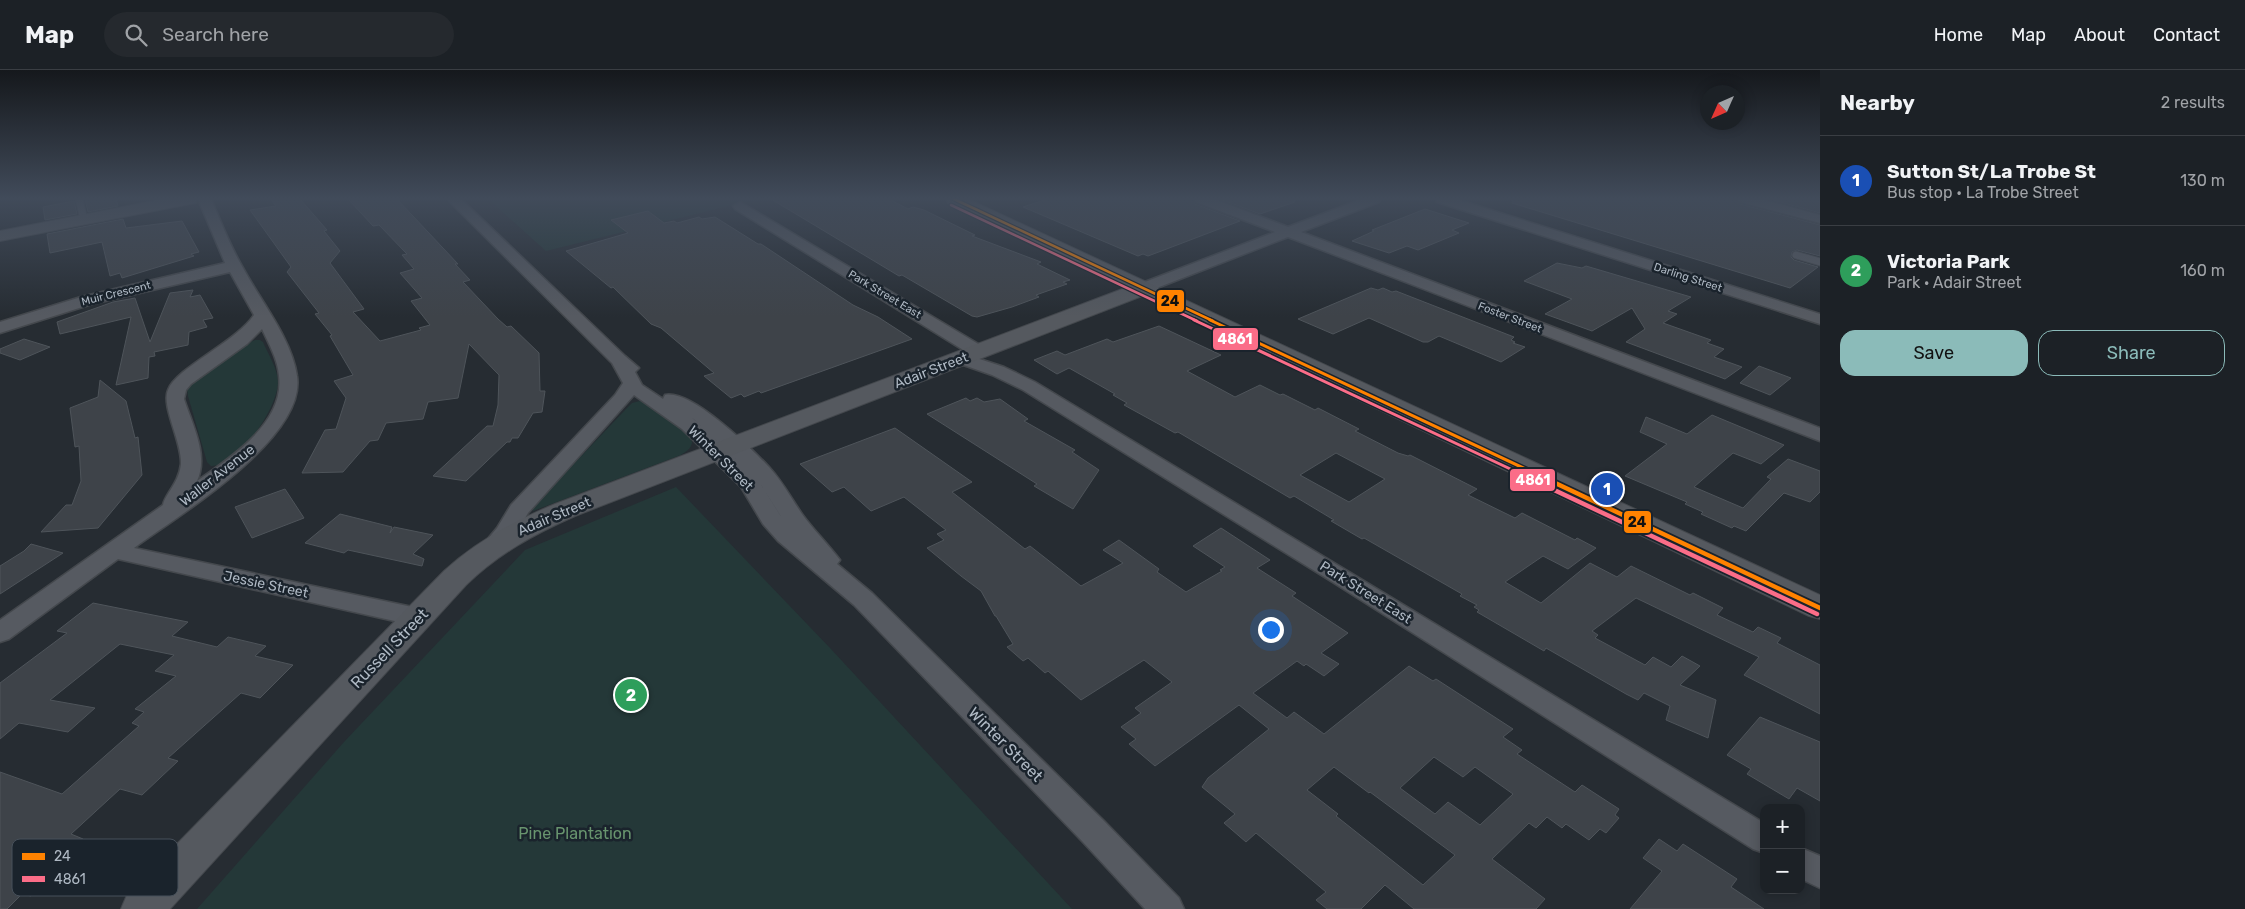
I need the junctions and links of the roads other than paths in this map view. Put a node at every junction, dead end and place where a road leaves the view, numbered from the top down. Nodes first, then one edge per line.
1 (222, 238) edge
2 (493, 238) edge
3 (790, 238) edge
4 (1038, 238) edge
5 (1271, 238) edge
6 (1303, 238) edge
7 (1565, 238) edge
8 (1796, 256) dead end
9 (1820, 262) edge
10 (234, 266) junction
11 (1144, 288) junction
12 (262, 316) junction
13 (1820, 319) edge
14 (0, 328) edge
15 (970, 355) junction
16 (619, 360) junction
17 (632, 384) junction
18 (1820, 435) edge
19 (725, 449) junction
20 (156, 520) junction
21 (492, 547) junction
22 (115, 551) junction
23 (1820, 608) edge
24 (418, 618) junction
25 (0, 633) edge
26 (1760, 837) edge
27 (1805, 865) edge
28 (178, 871) edge
29 (1820, 874) edge
30 (154, 896) edge
31 (142, 909) edge
32 (1167, 909) edge

1 - 10 street, Waller Avenue
2 - 16 street, Winter Street
3 - 15 street, Park Street East
4 - 11 street
5 - 11 street, Adair Street
6 - 18 street, Foster Street
7 - 13 street, Darling Street
8 - 9 lane
10 - 12 street, Waller Avenue
10 - 14 street, Muir Crescent
11 - 15 street, Adair Street
11 - 23 street
12 - 20 street, Waller Avenue
12 - 20 street, Waller Avenue
15 - 19 street, Adair Street
15 - 26 street, Park Street East
16 - 17 street, Winter Street
16 - 19 street, Winter Street
17 - 19 street, Winter Street
17 - 21 street, Russell Street
19 - 21 street, Adair Street
19 - 32 street, Winter Street
20 - 22 street, Waller Avenue
21 - 24 street, Russell Street
22 - 24 street, Jessie Street
22 - 25 street, Waller Avenue
24 - 28 street, Russell Street
27 - 29 street
30 - 31 street, Russell Street

